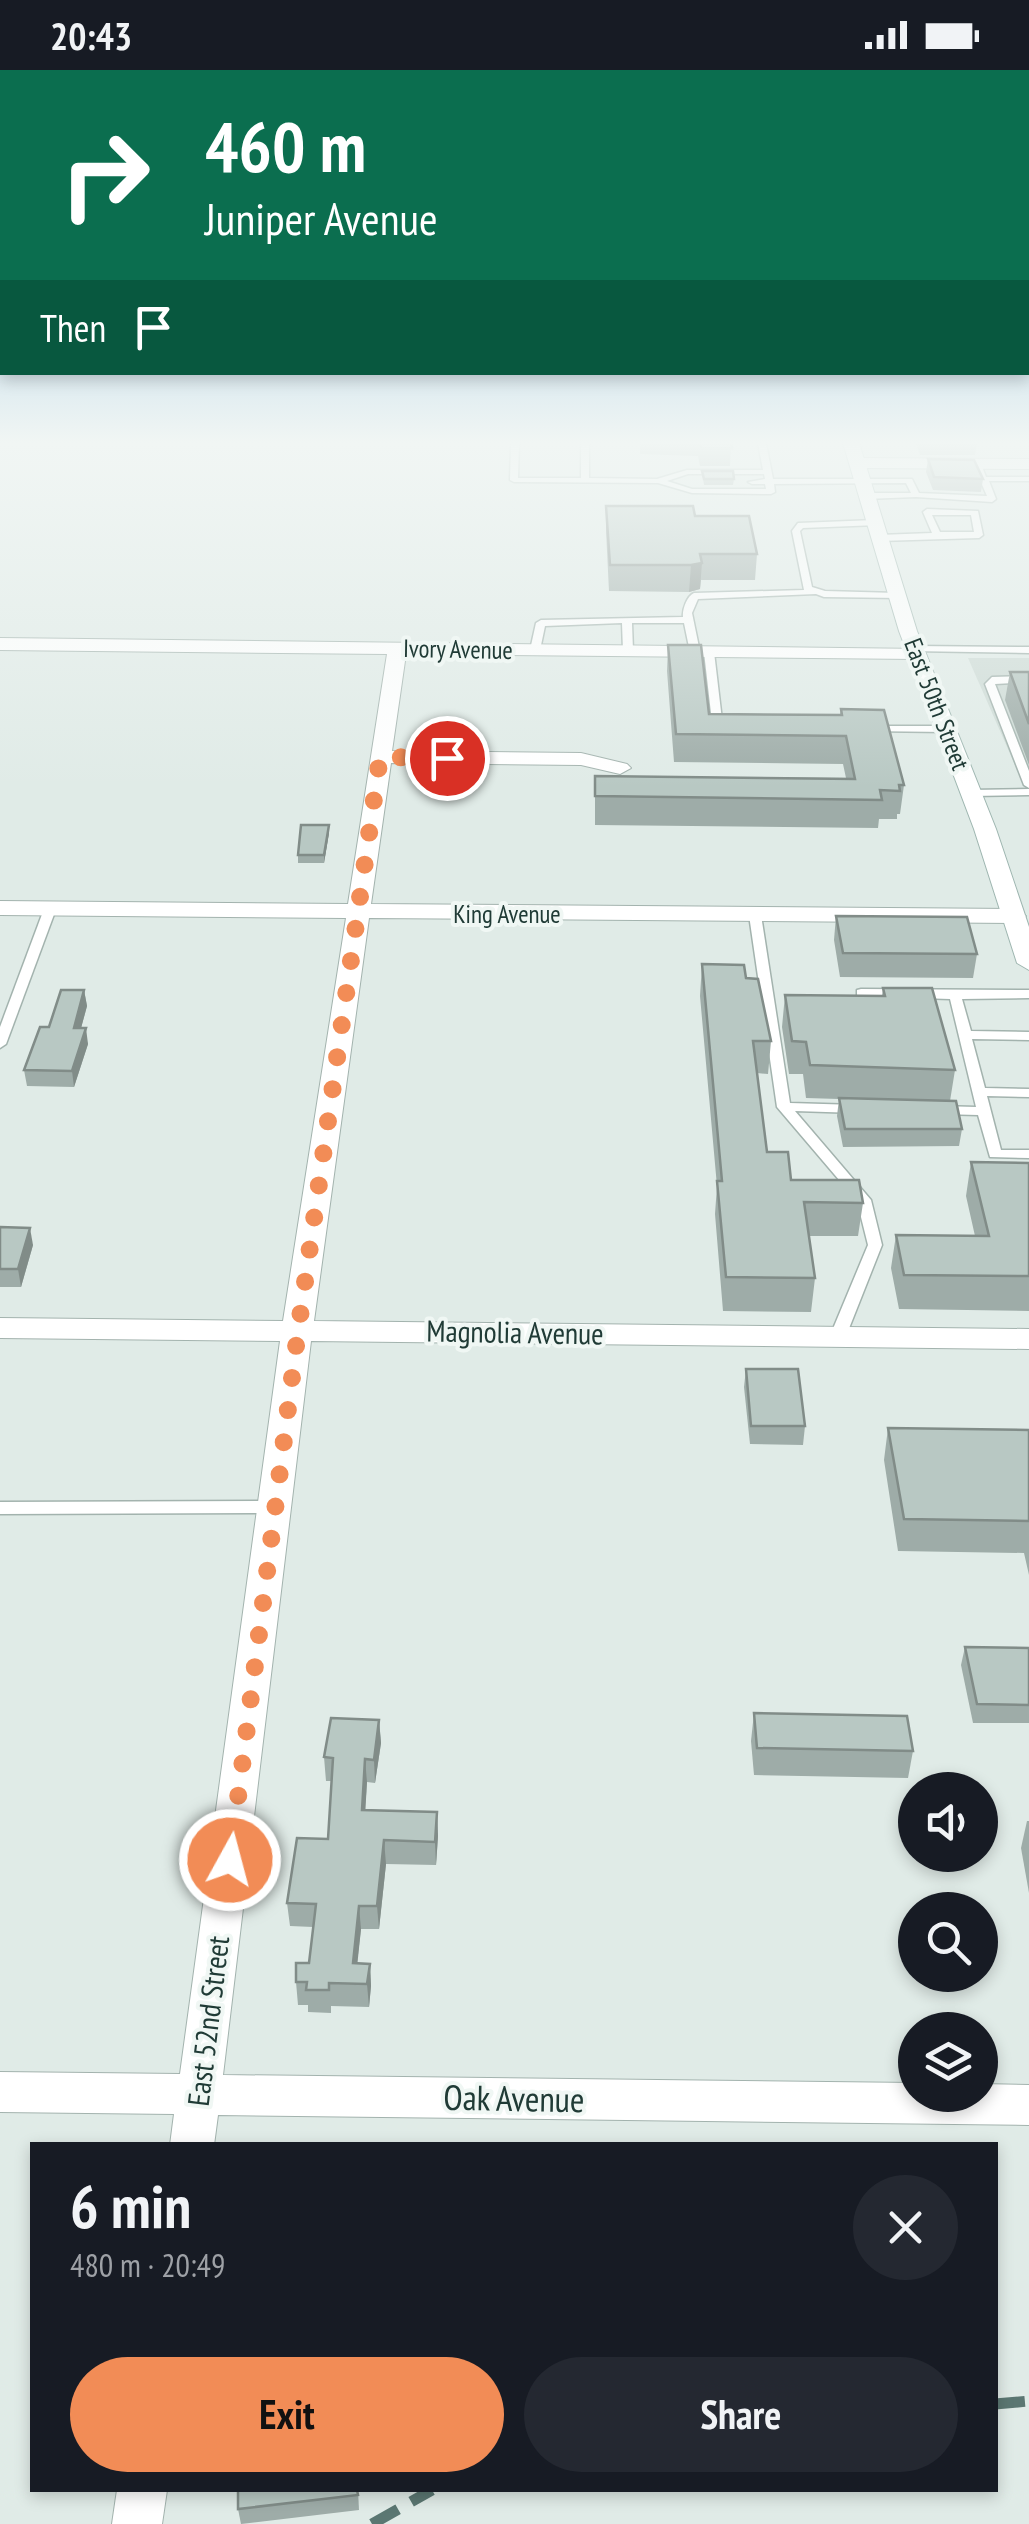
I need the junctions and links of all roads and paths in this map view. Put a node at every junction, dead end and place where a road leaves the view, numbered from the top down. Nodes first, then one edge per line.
1 (801, 558) edge
2 (885, 558) edge
3 (812, 593) junction
4 (897, 596) junction
5 (627, 620) junction
6 (688, 620) junction
7 (0, 644) edge
8 (397, 648) junction
9 (535, 650) junction
10 (1029, 650) edge
11 (628, 651) junction
12 (915, 651) junction
13 (702, 652) junction
14 (1029, 679) edge
15 (744, 726) edge
16 (860, 728) edge
17 (946, 729) junction
18 (380, 757) junction
19 (620, 768) dead end
20 (1029, 788) edge
21 (971, 793) junction
22 (0, 908) edge
23 (50, 909) junction
24 (359, 913) junction
25 (755, 915) junction
26 (1014, 916) junction
27 (1029, 963) edge
28 (861, 993) edge
29 (1029, 994) edge
30 (956, 995) junction
31 (967, 1035) junction
32 (1029, 1036) edge
33 (0, 1044) edge
34 (981, 1092) junction
35 (1029, 1093) edge
36 (784, 1107) junction
37 (876, 1109) edge
38 (931, 1110) edge
39 (986, 1111) junction
40 (1029, 1154) edge
41 (0, 1328) edge
42 (298, 1331) junction
43 (838, 1336) junction
44 (1029, 1339) edge
45 (275, 1507) junction
46 (0, 1508) edge
47 (0, 2092) edge
48 (200, 2095) junction
49 (1029, 2105) edge
50 (192, 2142) edge
51 (142, 2492) edge
52 (137, 2524) edge

1 - 3 lane
2 - 4 street, East 50th Street
3 - 4 lane
3 - 6 lane
4 - 12 street, East 50th Street
5 - 6 lane
5 - 9 lane
5 - 11 lane
6 - 13 lane
7 - 8 street, Ivory Avenue
8 - 9 street, Ivory Avenue
8 - 18 street, East 52nd Street
9 - 11 street, Ivory Avenue
10 - 12 lane
11 - 13 street, Ivory Avenue
12 - 13 street, Ivory Avenue
12 - 17 street, East 50th Street
13 - 15 lane
14 - 20 lane
16 - 17 lane
17 - 21 street, East 50th Street
18 - 19 street
18 - 24 street, East 52nd Street
20 - 21 lane
21 - 26 street, East 50th Street
22 - 23 street, King Avenue
23 - 24 street, King Avenue
23 - 33 lane
24 - 25 street, King Avenue
24 - 42 street, East 52nd Street
25 - 26 street, King Avenue
25 - 36 lane
26 - 27 street, East 50th Street
28 - 30 lane
29 - 30 lane
30 - 31 lane
31 - 32 lane
31 - 34 lane
34 - 35 lane
34 - 39 lane
36 - 37 lane
36 - 43 lane
38 - 39 lane
39 - 40 lane
41 - 42 street, Magnolia Avenue
42 - 43 street, Magnolia Avenue
42 - 45 street, East 52nd Street
43 - 44 street, Magnolia Avenue
45 - 46 lane
45 - 48 street, East 52nd Street
47 - 48 street, Oak Avenue
48 - 49 street, Oak Avenue
48 - 50 street, East 52nd Street
51 - 52 street

